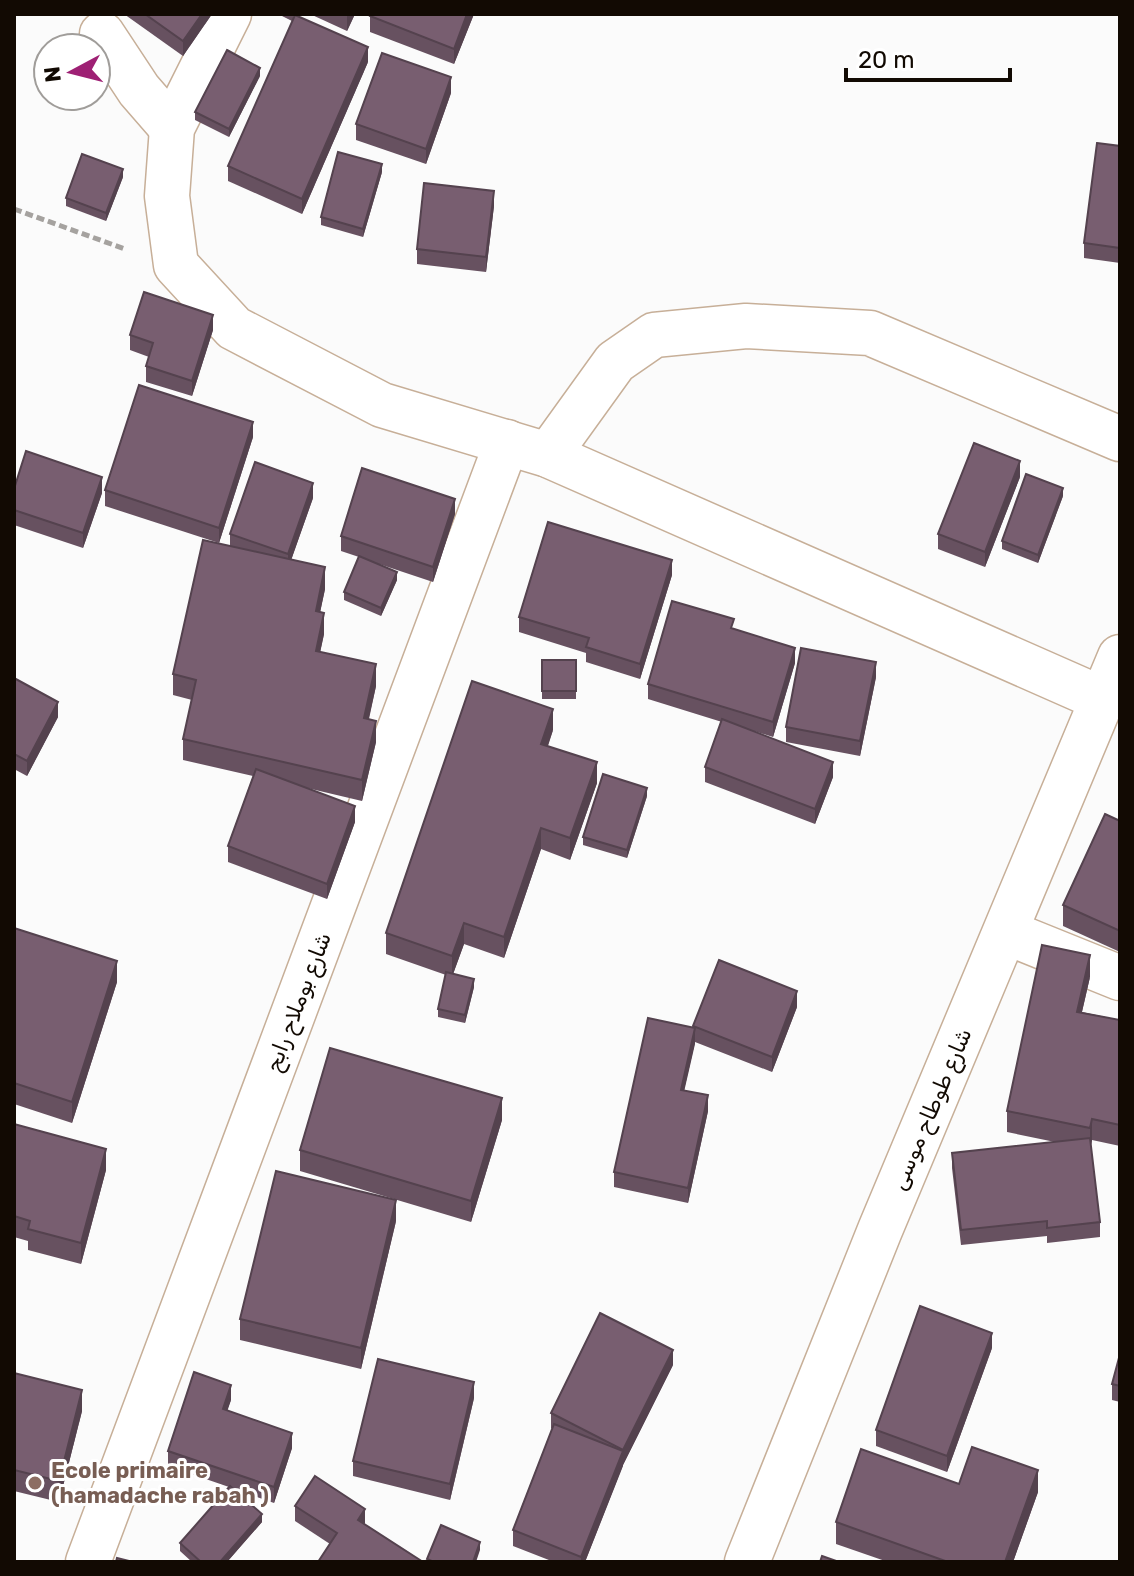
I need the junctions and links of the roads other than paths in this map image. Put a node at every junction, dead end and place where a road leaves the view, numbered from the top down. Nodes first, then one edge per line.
1 (229, 14) edge
2 (112, 49) edge
3 (172, 128) junction
4 (1120, 439) edge
5 (507, 442) junction
6 (548, 455) junction
7 (1115, 671) edge
8 (1006, 932) junction
9 (1120, 978) edge
10 (88, 1562) edge
11 (747, 1562) edge

1 - 3 street
2 - 3 street
3 - 5 street
4 - 6 street
5 - 6 street
5 - 10 street, شارع بوملاح رابح
6 - 7 street
7 - 8 street, شارع طوطاح موسى
8 - 9 street
8 - 11 street, شارع طوطاح موسى

